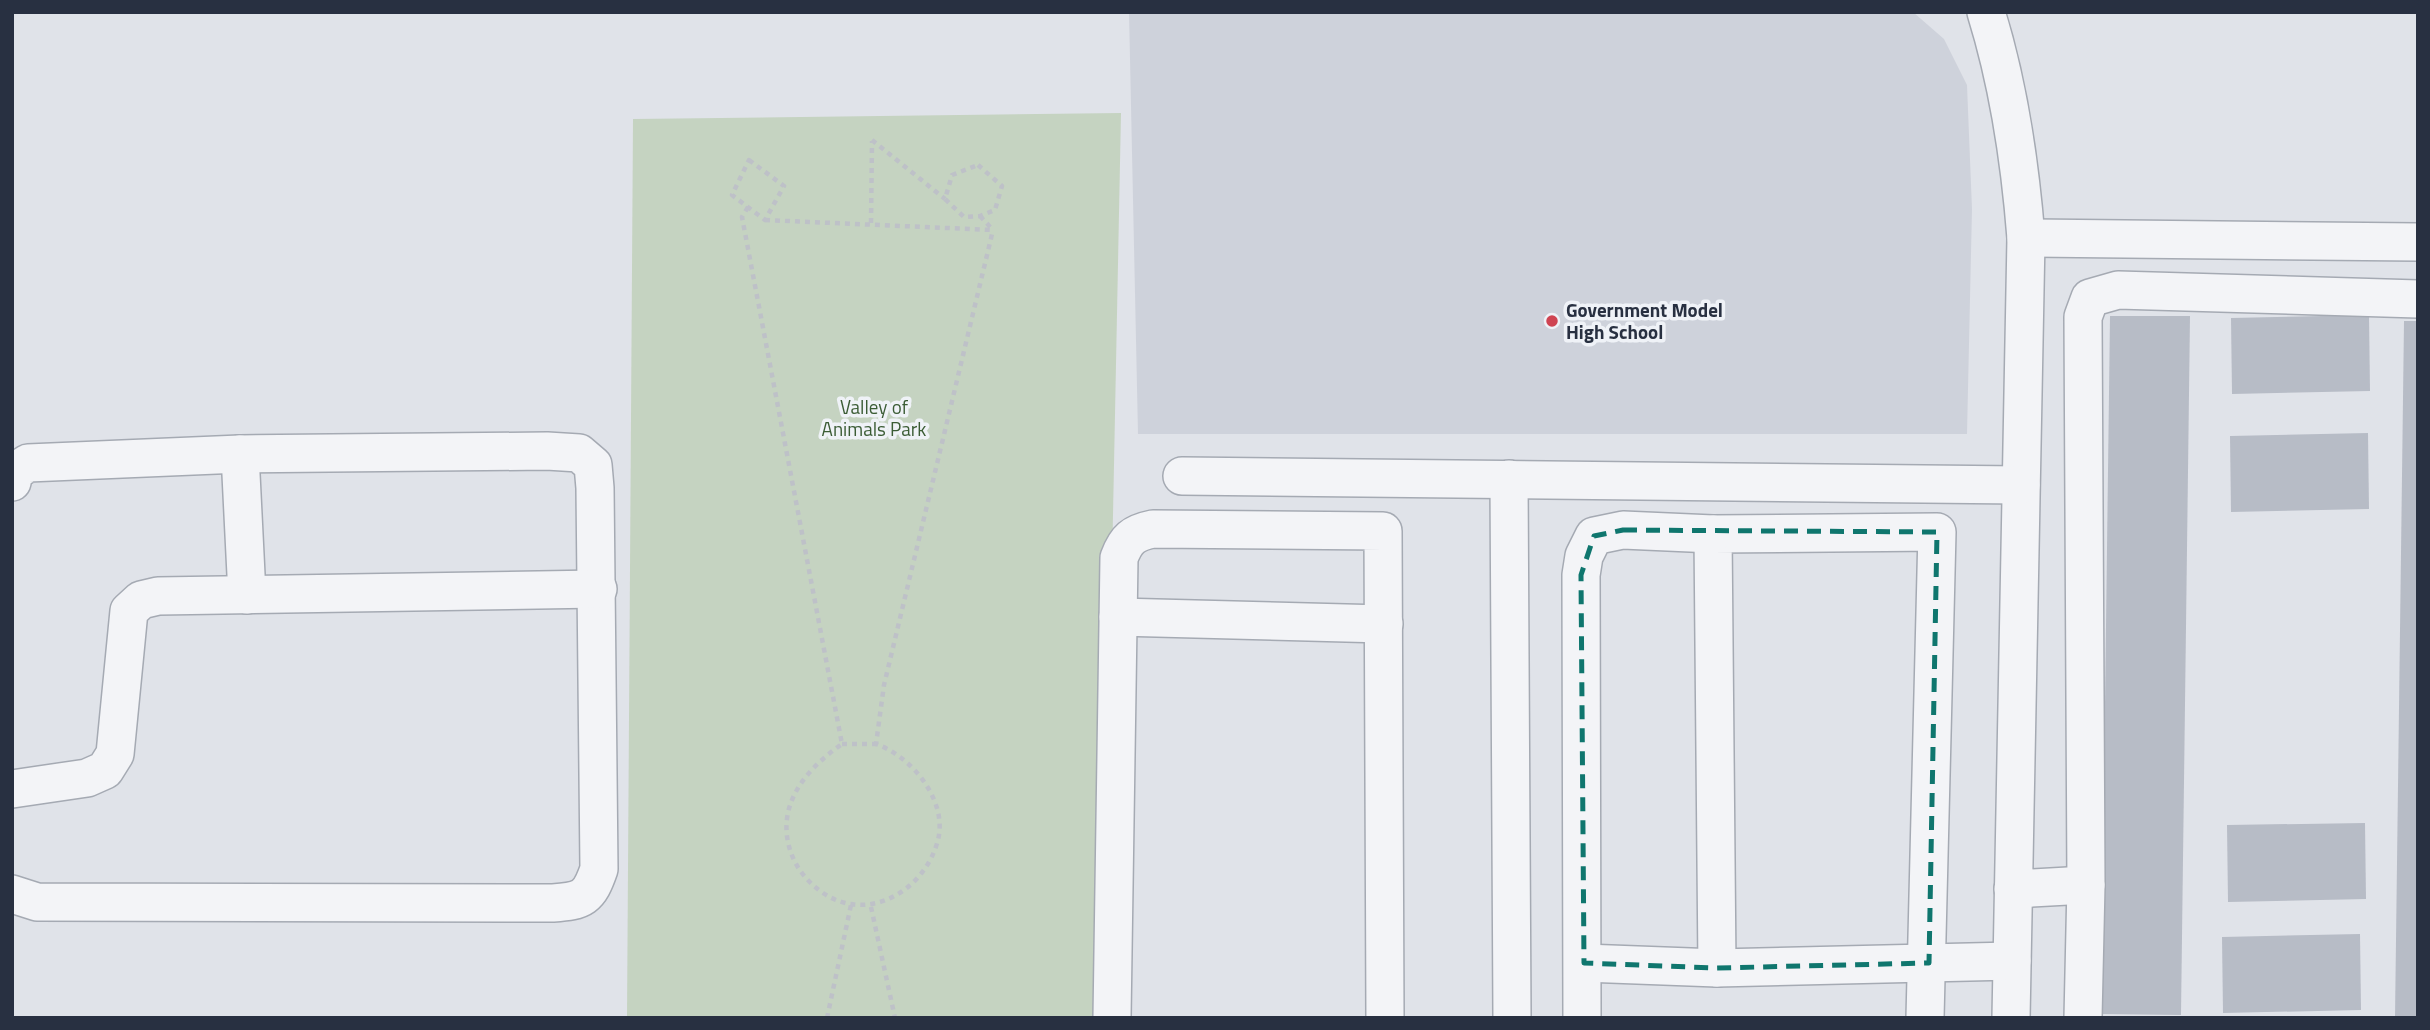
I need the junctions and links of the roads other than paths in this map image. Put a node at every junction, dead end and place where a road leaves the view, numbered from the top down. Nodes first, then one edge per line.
1 (1986, 12) edge
2 (2026, 239) junction
3 (2418, 242) edge
4 (2418, 299) edge
5 (240, 454) junction
6 (1182, 476) dead end
7 (1509, 479) junction
8 (12, 482) edge
9 (2021, 485) junction
10 (1713, 534) junction
11 (598, 589) junction
12 (247, 595) junction
13 (1118, 617) junction
14 (1384, 624) junction
15 (12, 789) edge
16 (2086, 885) junction
17 (2013, 889) junction
18 (12, 894) edge
19 (2012, 961) junction
20 (1584, 963) junction
21 (1929, 963) junction
22 (1717, 968) junction
23 (1112, 1018) edge
24 (1385, 1018) edge
25 (1513, 1018) edge
26 (1582, 1018) edge
27 (1925, 1018) edge
28 (2011, 1018) edge
29 (2083, 1018) edge

1 - 2 street
2 - 3 street
2 - 9 street
4 - 16 street
5 - 8 street
5 - 11 street
5 - 12 street
6 - 7 street
7 - 9 street
7 - 25 street
9 - 17 street
10 - 20 street
10 - 21 street
10 - 22 street
11 - 12 street
11 - 18 street
12 - 15 street
13 - 14 street
13 - 14 street
13 - 23 street
14 - 24 street
16 - 17 street
16 - 29 street
17 - 19 street
19 - 21 street
19 - 28 street
20 - 22 street
20 - 26 street
21 - 22 street
21 - 27 street

